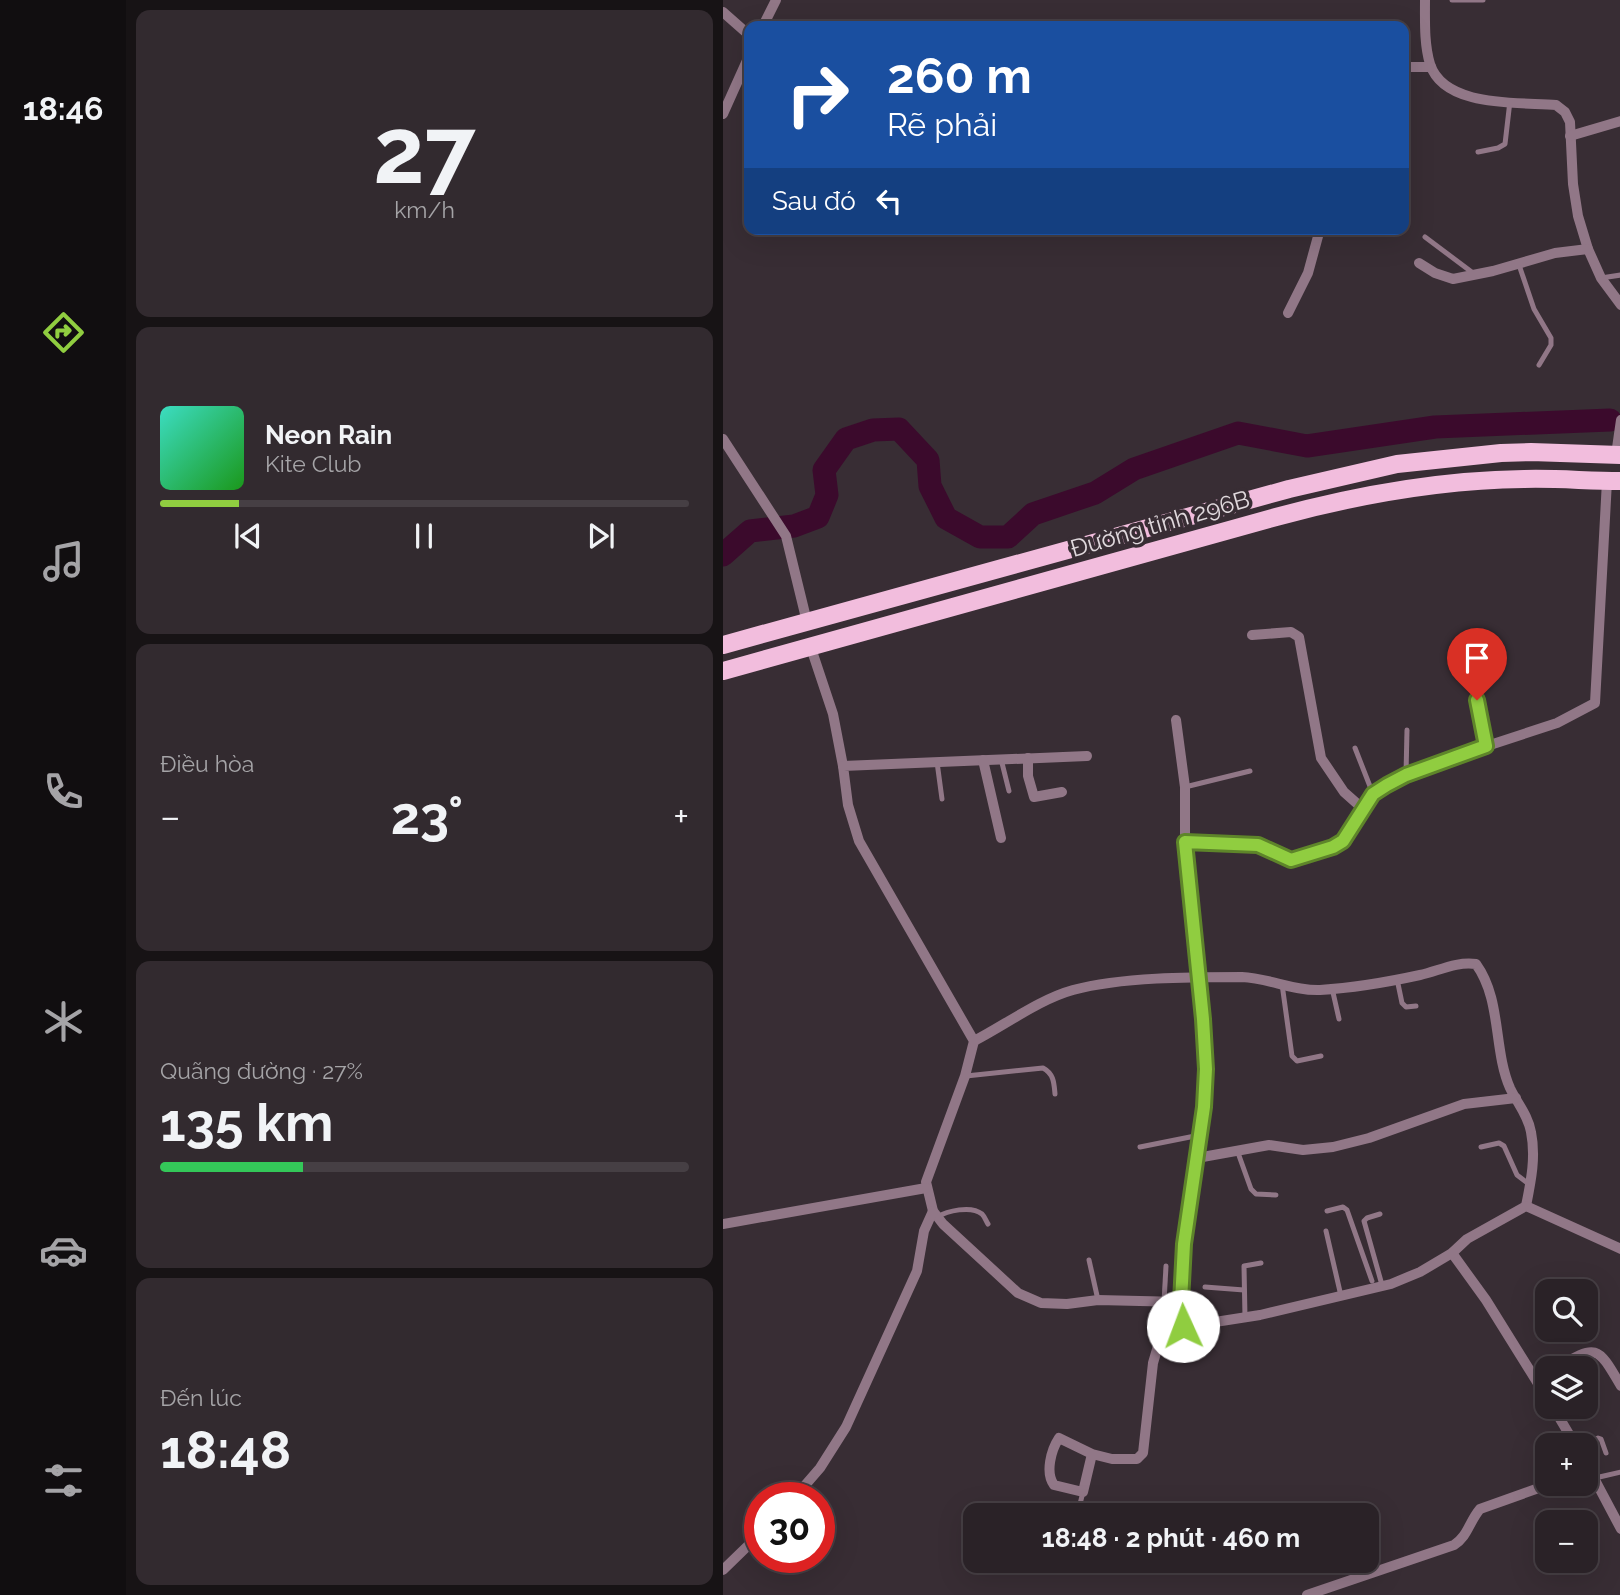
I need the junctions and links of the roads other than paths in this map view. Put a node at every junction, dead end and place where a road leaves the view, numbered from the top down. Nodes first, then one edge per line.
1 (776, 0) edge
2 (1425, 0) edge
3 (1452, 0) edge
4 (1483, 0) edge
5 (723, 12) edge
6 (766, 21) edge
7 (744, 31) edge
8 (1409, 66) edge
9 (1431, 67) junction
10 (744, 68) edge
11 (723, 85) edge
12 (732, 95) junction
13 (1510, 102) junction
14 (723, 114) edge
15 (1620, 121) edge
16 (1571, 136) junction
17 (1478, 152) dead end
18 (1318, 235) edge
19 (1425, 237) dead end
20 (1588, 249) junction
21 (1419, 262) dead end
22 (1518, 262) junction
23 (1476, 275) junction
24 (1620, 275) edge
25 (1601, 278) junction
26 (1620, 305) edge
27 (1288, 313) dead end
28 (1539, 365) dead end
29 (1620, 420) edge
30 (723, 439) edge
31 (1618, 455) edge
32 (1614, 481) edge
33 (807, 622) junction
34 (1252, 635) dead end
35 (723, 645) edge
36 (811, 648) junction
37 (723, 671) edge
38 (1472, 678) dead end
39 (1176, 720) dead end
40 (1407, 730) dead end
41 (1486, 746) junction
42 (1355, 748) dead end
43 (1087, 756) dead end
44 (1028, 758) junction
45 (1001, 759) junction
46 (983, 760) junction
47 (937, 762) junction
48 (843, 766) junction
49 (1250, 771) dead end
50 (1406, 775) junction
51 (1185, 787) junction
52 (1009, 791) dead end
53 (1063, 792) dead end
54 (1373, 794) junction
55 (942, 799) dead end
56 (1362, 808) junction
57 (1001, 838) dead end
58 (1185, 842) junction
59 (1199, 978) junction
60 (1397, 979) junction
61 (1282, 984) junction
62 (1332, 988) junction
63 (1416, 1006) dead end
64 (1339, 1019) dead end
65 (974, 1041) junction
66 (1321, 1056) dead end
67 (965, 1076) junction
68 (1055, 1094) dead end
69 (1516, 1098) junction
70 (1200, 1135) junction
71 (1140, 1147) dead end
72 (1481, 1147) dead end
73 (1237, 1150) junction
74 (1197, 1158) junction
75 (1530, 1185) junction
76 (927, 1188) junction
77 (1276, 1195) dead end
78 (1526, 1206) junction
79 (1327, 1211) dead end
80 (935, 1214) junction
81 (1380, 1214) dead end
82 (723, 1224) edge
83 (988, 1224) dead end
84 (1326, 1231) dead end
85 (1620, 1249) edge
86 (1452, 1253) junction
87 (1089, 1260) dead end
88 (1261, 1263) dead end
89 (1166, 1266) dead end
90 (1376, 1285) junction
91 (1205, 1287) dead end
92 (1244, 1290) junction
93 (1341, 1297) junction
94 (1097, 1300) junction
95 (1164, 1302) junction
96 (1181, 1302) junction
97 (1245, 1317) junction
98 (1183, 1326) junction
99 (1577, 1356) edge
100 (1535, 1377) edge
101 (1620, 1386) edge
102 (1598, 1438) edge
103 (1606, 1453) dead end
104 (1092, 1454) junction
105 (1620, 1472) edge
106 (1598, 1477) edge
107 (808, 1482) edge
108 (1598, 1484) edge
109 (1535, 1489) edge
110 (1083, 1492) junction
111 (1080, 1503) edge
112 (1620, 1529) edge
113 (744, 1550) edge
114 (723, 1570) edge
115 (1307, 1595) edge

1 - 6 street
2 - 9 street
3 - 4 lane
5 - 7 street
8 - 9 street
9 - 13 street
10 - 12 street
11 - 12 street
12 - 14 street
13 - 16 street
13 - 17 lane
15 - 16 street
16 - 20 street
18 - 27 street
19 - 23 lane
20 - 22 street
20 - 25 street
21 - 23 street
22 - 23 street
22 - 28 lane
24 - 25 lane
25 - 26 street
29 - 31 street
30 - 33 street
31 - 33 main road, Đường tỉnh 296B
32 - 36 main road, Đường tỉnh 296B
32 - 41 street
33 - 35 main road, Đường tỉnh 296B
34 - 56 street
36 - 37 main road, Đường tỉnh 296B
36 - 48 street
38 - 41 lane
39 - 51 street
40 - 50 lane
41 - 50 street
42 - 54 lane
43 - 44 street
44 - 45 street
44 - 53 street
45 - 46 street
45 - 52 lane
46 - 47 street
46 - 57 street
47 - 48 street
47 - 55 lane
48 - 65 street
49 - 51 lane
50 - 54 street
51 - 58 street
54 - 56 street
56 - 58 street
58 - 59 street
59 - 61 street
59 - 65 street
59 - 70 street
60 - 62 street
60 - 63 lane
60 - 69 street
61 - 62 street
61 - 66 lane
62 - 64 lane
65 - 67 street
67 - 68 lane
67 - 76 street
69 - 73 street
69 - 75 street
70 - 71 lane
70 - 74 street
72 - 75 lane
73 - 74 street
73 - 77 lane
74 - 96 street
75 - 78 street
76 - 80 street
76 - 82 street
78 - 85 street
78 - 86 street
79 - 90 lane
80 - 83 lane
80 - 94 street
80 - 107 street
81 - 90 lane
84 - 93 lane
86 - 90 street
86 - 100 street
87 - 94 lane
88 - 92 lane
89 - 95 lane
90 - 93 street
91 - 92 lane
92 - 97 lane
93 - 97 street
94 - 95 street
95 - 96 street
96 - 98 street
97 - 98 street
98 - 104 street
99 - 101 street
102 - 103 lane
104 - 110 street
104 - 110 street
105 - 106 lane
108 - 112 street
109 - 115 street
110 - 111 lane
113 - 114 street

